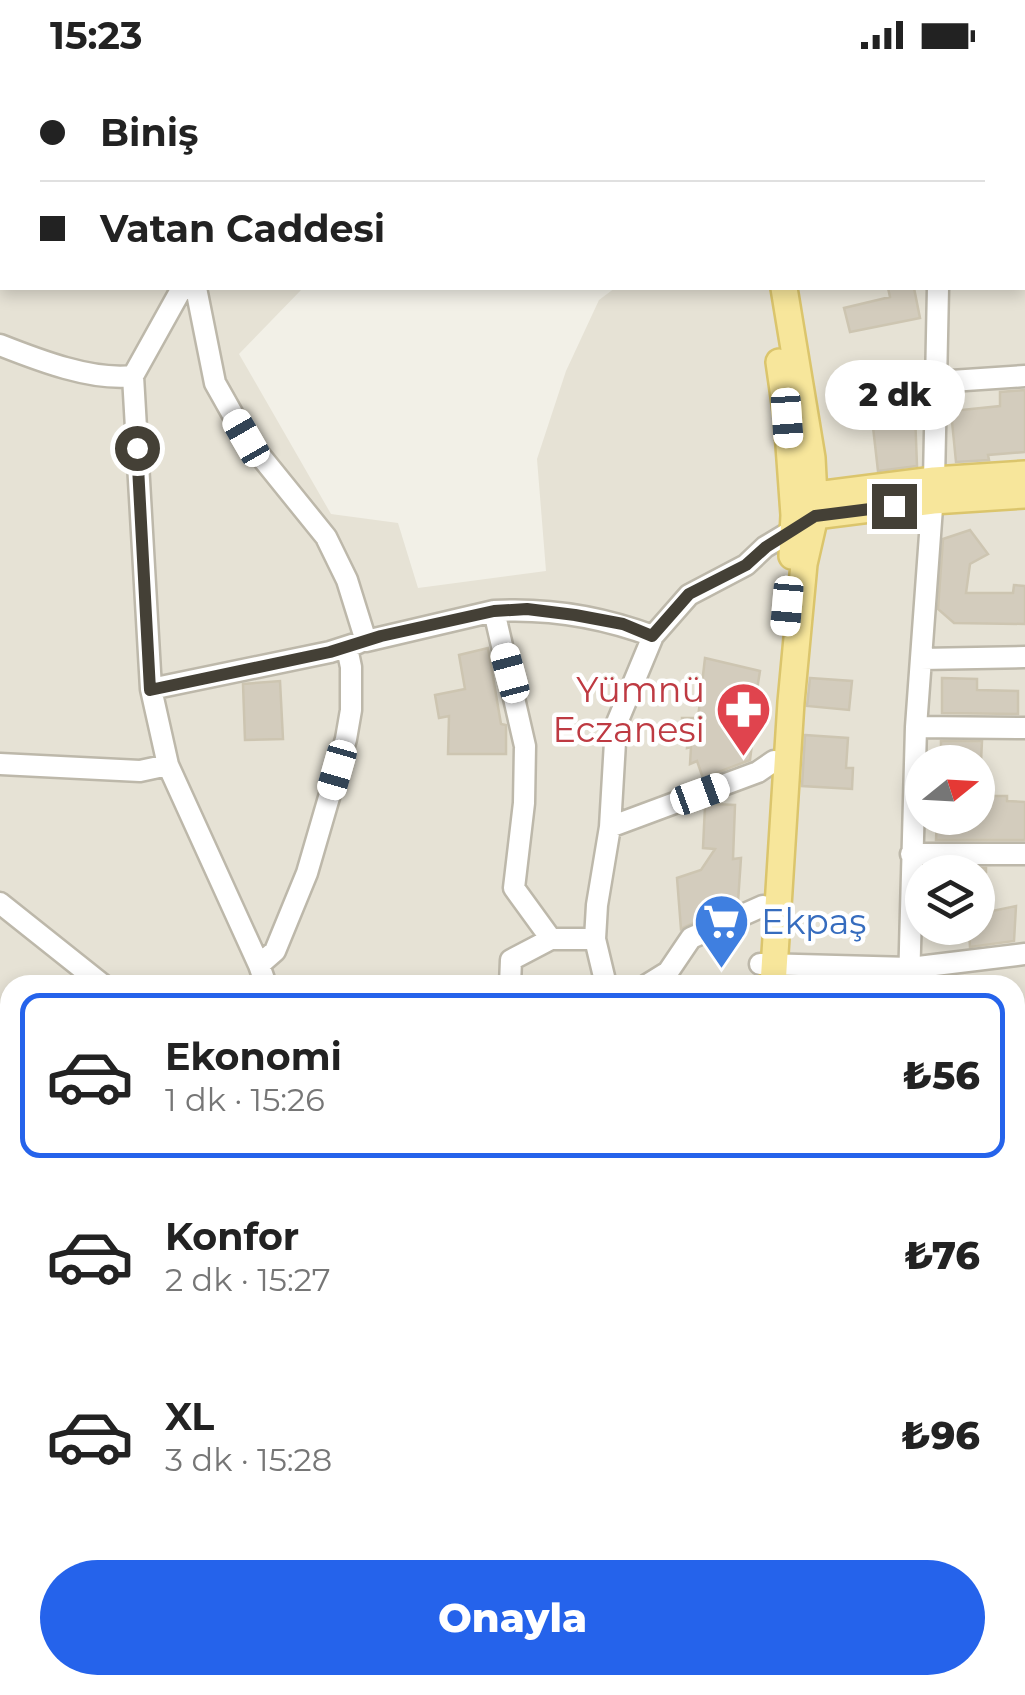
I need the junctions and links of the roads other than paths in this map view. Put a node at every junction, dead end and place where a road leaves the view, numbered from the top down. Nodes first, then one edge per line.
1 (181, 290) edge
2 (196, 290) edge
3 (768, 290) edge
4 (784, 290) edge
5 (938, 290) edge
6 (0, 345) edge
7 (133, 376) junction
8 (1025, 376) edge
9 (936, 382) junction
10 (1025, 474) edge
11 (933, 490) junction
12 (1025, 495) edge
13 (804, 510) junction
14 (494, 611) junction
15 (652, 636) junction
16 (356, 644) junction
17 (1025, 657) edge
18 (920, 659) junction
19 (150, 690) junction
20 (916, 727) junction
21 (1025, 728) edge
22 (774, 761) junction
23 (0, 764) edge
24 (168, 765) junction
25 (610, 828) junction
26 (911, 854) junction
27 (1025, 854) edge
28 (0, 904) edge
29 (763, 906) junction
30 (551, 939) junction
31 (595, 939) junction
32 (1025, 954) edge
33 (90, 975) edge
34 (262, 975) edge
35 (510, 975) edge
36 (604, 975) edge
37 (663, 975) edge
38 (766, 975) edge
39 (910, 975) edge
40 (915, 975) edge

1 - 7 street
2 - 16 street
3 - 13 main road
4 - 13 main road
5 - 9 street
6 - 7 street
7 - 19 street
8 - 9 street
9 - 11 street
10 - 11 main road
11 - 12 main road
11 - 13 main road
11 - 18 street
13 - 15 street
13 - 22 main road
13 - 38 main road
14 - 15 street
14 - 16 street
14 - 30 street
15 - 25 street
16 - 19 street
16 - 34 street
17 - 18 street
18 - 20 street
19 - 24 street
20 - 21 street
20 - 26 street
22 - 25 street
22 - 29 main road
23 - 24 street
24 - 34 street
25 - 31 street
26 - 27 street
26 - 39 street
28 - 33 street
29 - 37 street
29 - 38 main road
30 - 31 street
30 - 35 street
31 - 36 street
32 - 40 street

